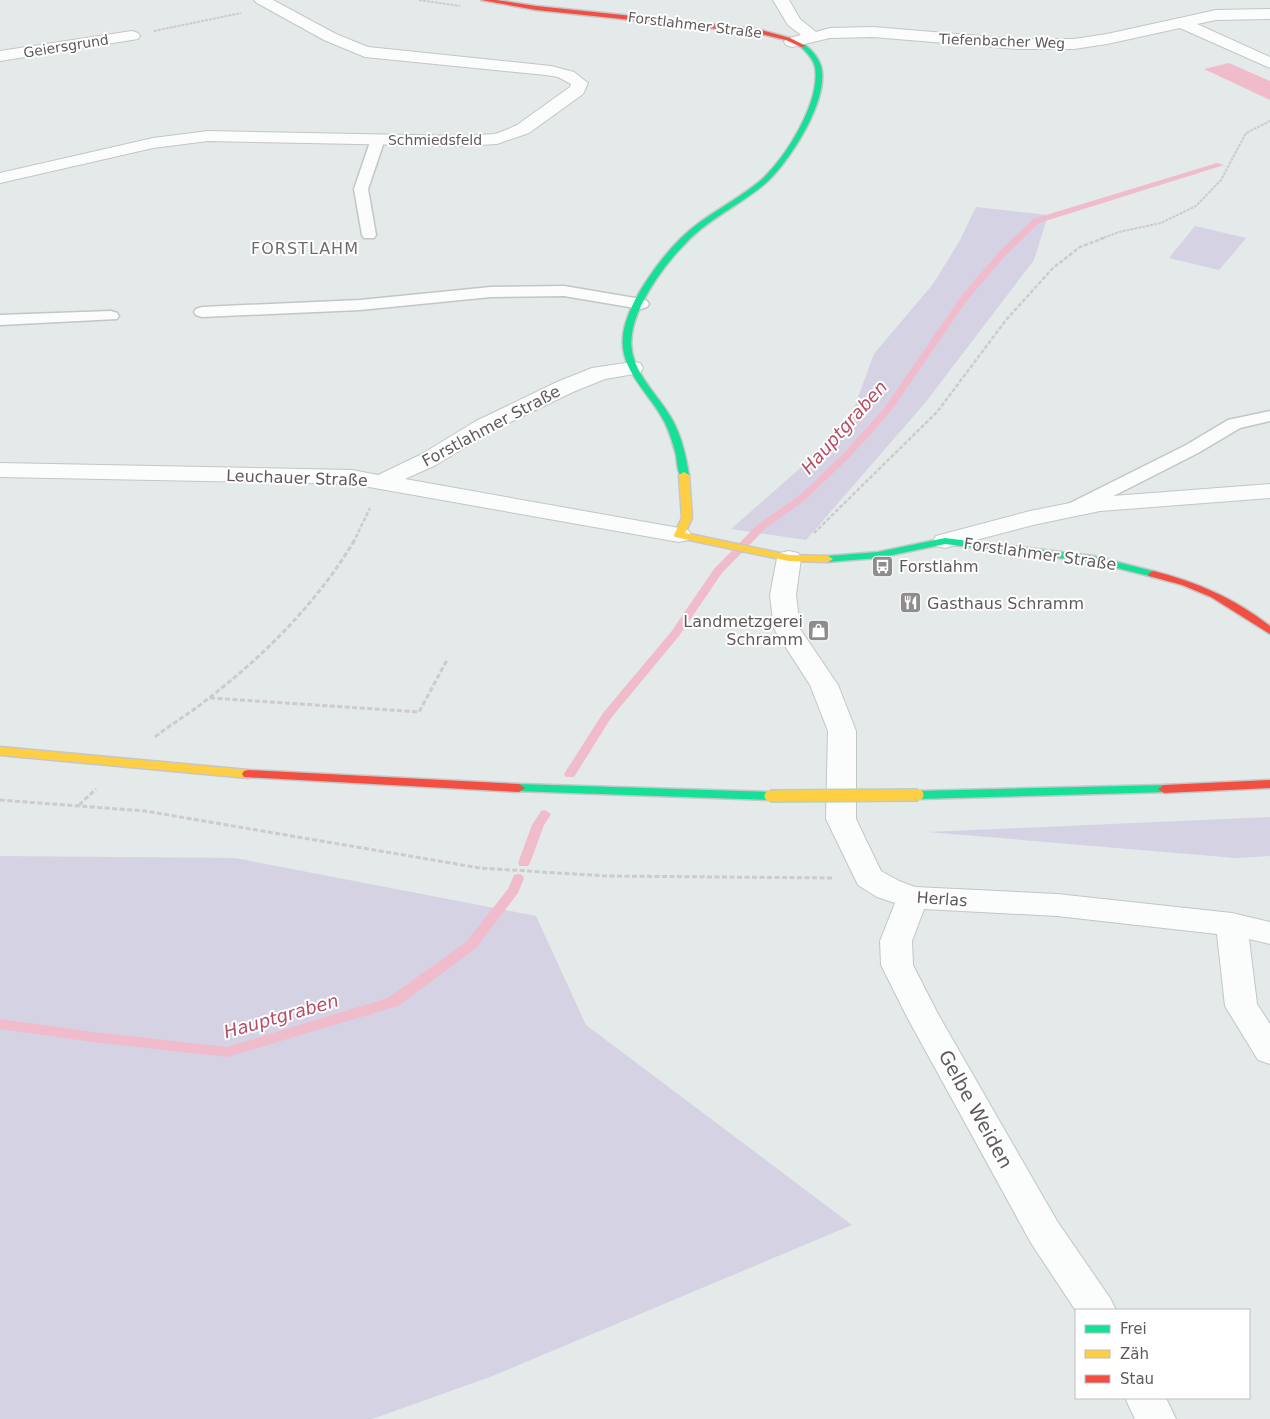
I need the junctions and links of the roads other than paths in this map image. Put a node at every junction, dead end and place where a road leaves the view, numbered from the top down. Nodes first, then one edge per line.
1 (484, 0) edge
2 (781, 0) edge
3 (266, 2) edge
4 (1270, 14) edge
5 (1182, 23) junction
6 (132, 36) road end
7 (813, 37) junction
8 (792, 42) junction
9 (0, 56) edge
10 (1270, 62) edge
11 (378, 139) junction
12 (0, 178) edge
13 (369, 236) dead end
14 (641, 304) junction
15 (202, 312) dead end
16 (111, 316) dead end
17 (0, 320) edge
18 (632, 368) junction
19 (1270, 416) edge
20 (0, 470) edge
21 (381, 482) junction
22 (1270, 492) edge
23 (1071, 510) junction
24 (679, 535) junction
25 (945, 541) junction
26 (789, 558) junction
27 (1270, 630) edge
28 (0, 751) edge
29 (1270, 784) edge
30 (913, 898) junction
31 (1232, 924) junction
32 (1270, 933) edge
33 (1270, 1051) edge
34 (1096, 1309) edge
35 (1146, 1399) edge
36 (1156, 1419) edge

1 - 8 street, Forstlahmer Straße
2 - 7 street
3 - 11 street, Schmiedsfeld
4 - 5 street, Tiefenbacher Weg
5 - 7 street, Tiefenbacher Weg
5 - 10 street
6 - 9 street, Geiersgrund
7 - 8 street, Tiefenbacher Weg
8 - 14 street, Forstlahmer Straße
11 - 12 street, Schmiedsfeld
11 - 13 lane
14 - 15 lane
14 - 18 street, Forstlahmer Straße
16 - 17 lane
18 - 21 street, Forstlahmer Straße
18 - 24 street, Forstlahmer Straße
19 - 23 lane, Forstlahmer Straße
20 - 21 street, Leuchauer Straße
21 - 24 street, Leuchauer Straße
22 - 23 street, Forstlahmer Straße
23 - 25 street, Forstlahmer Straße
24 - 26 street, Forstlahmer Straße
25 - 26 street, Forstlahmer Straße
25 - 27 street, Forstlahmer Straße
26 - 30 street, Herlas
28 - 29 street, bridge
30 - 31 street, Herlas
30 - 34 street, Gelbe Weiden
31 - 32 street, Herlas
31 - 33 street
35 - 36 street

